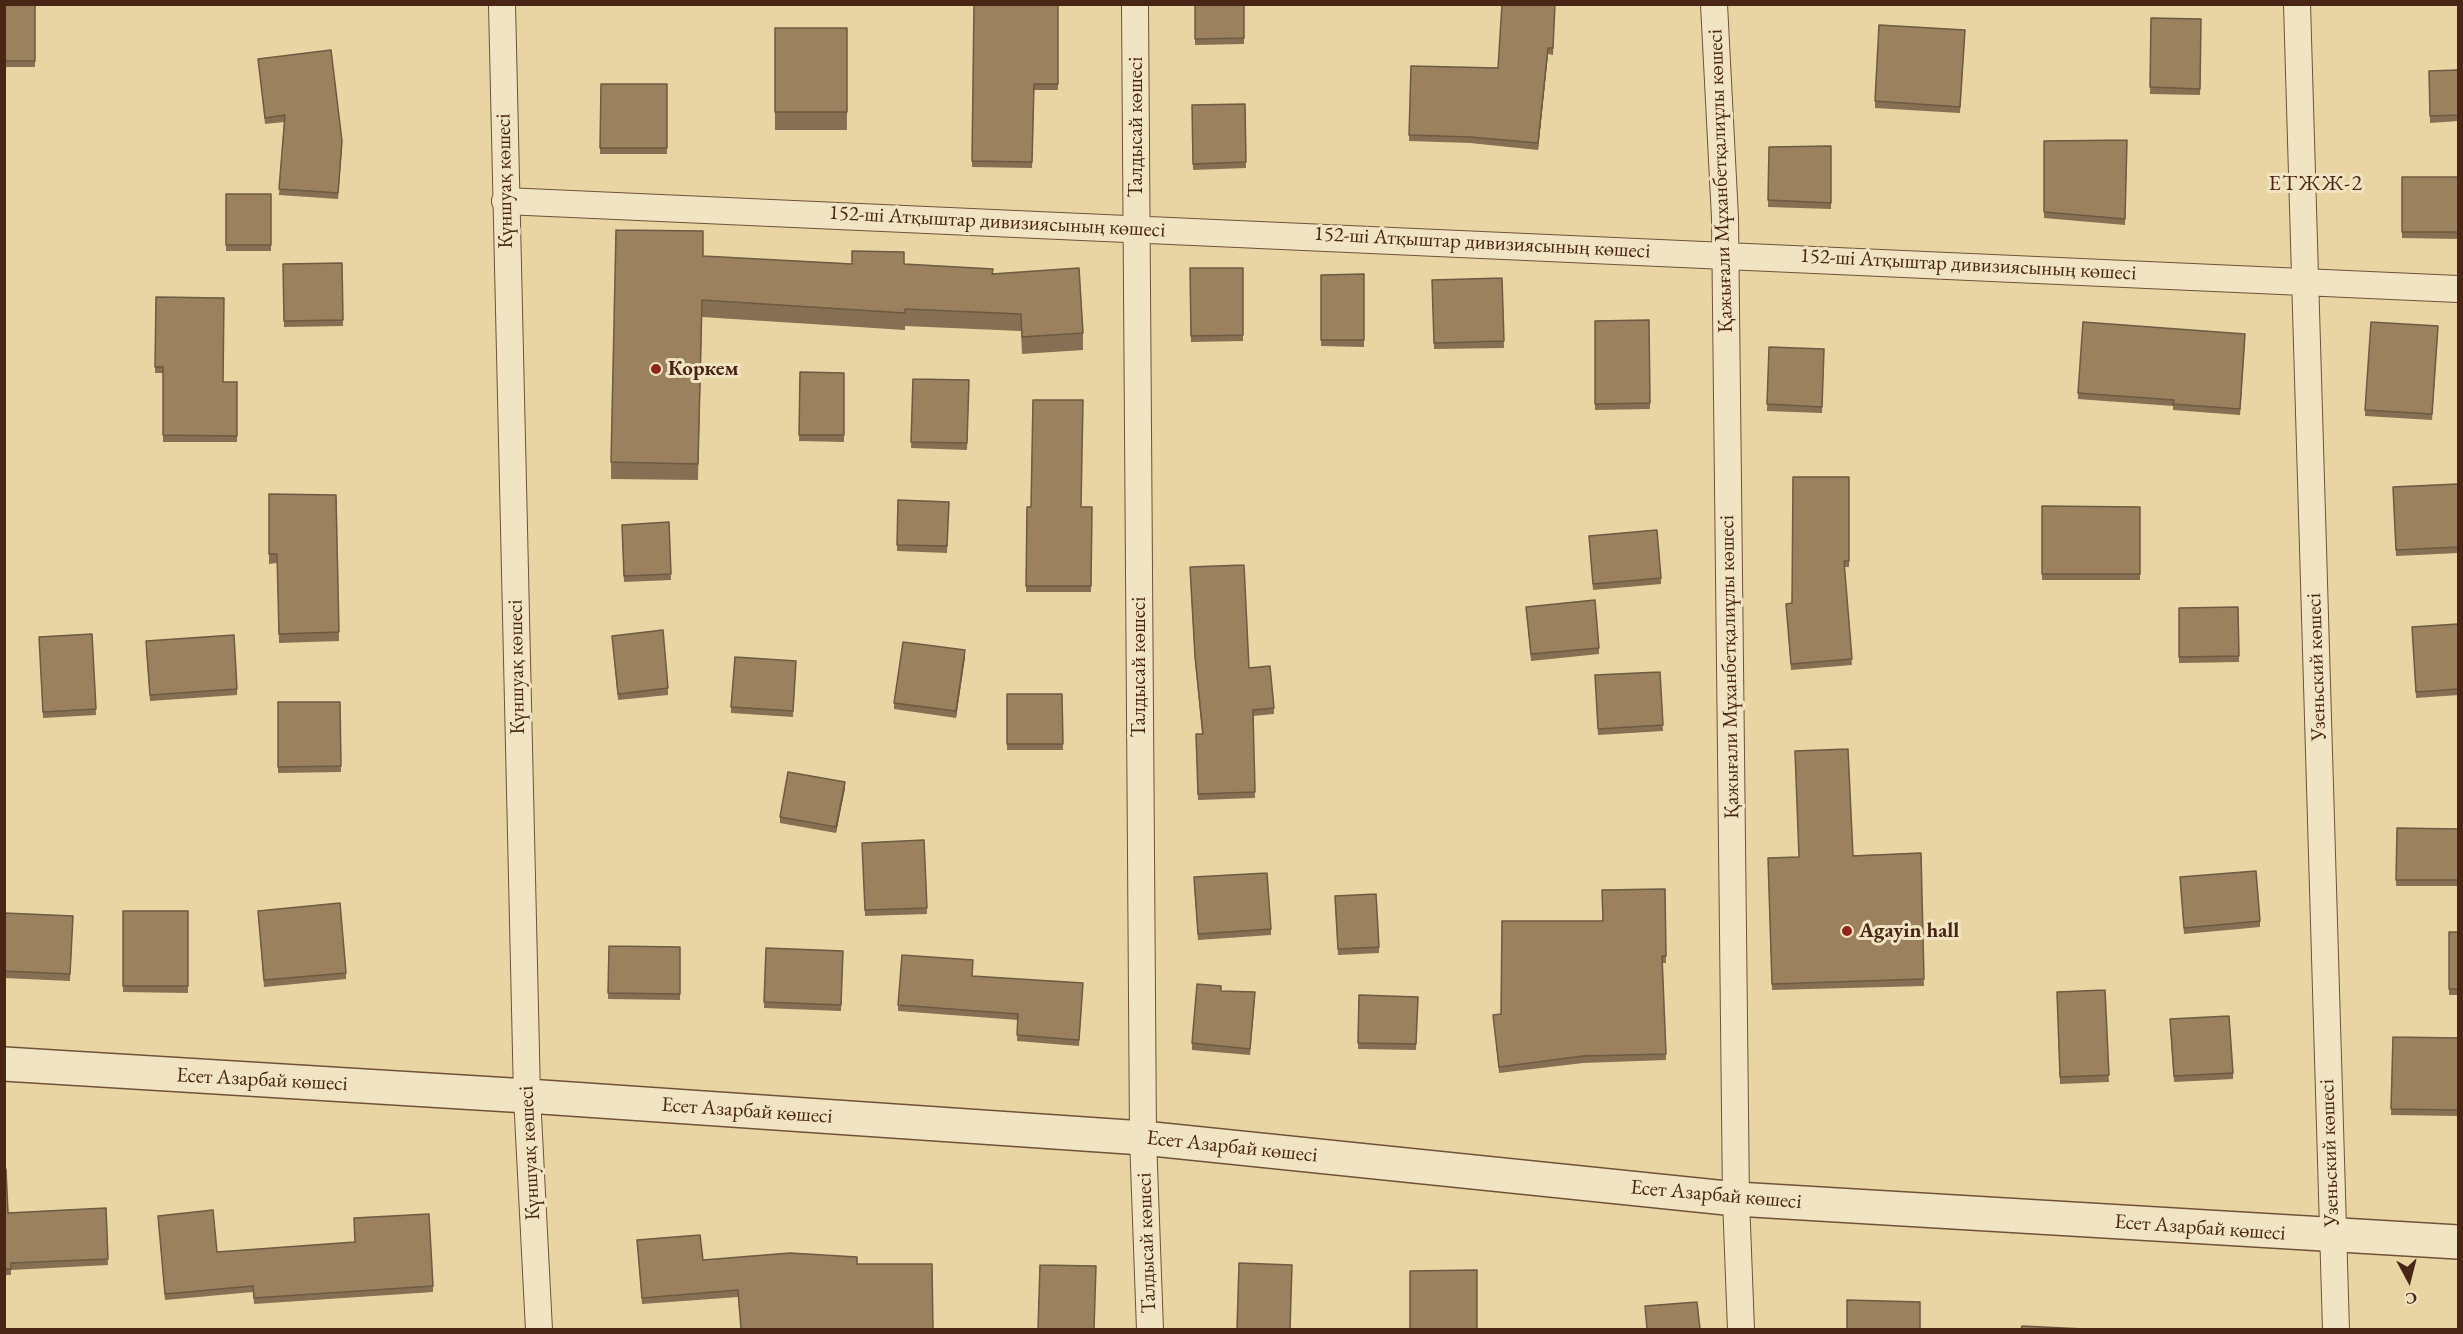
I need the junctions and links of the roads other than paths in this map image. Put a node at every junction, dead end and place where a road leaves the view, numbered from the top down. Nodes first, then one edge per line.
1 (502, 4) edge
2 (1135, 4) edge
3 (1714, 4) edge
4 (2297, 4) edge
5 (506, 201) junction
6 (1136, 228) junction
7 (1725, 254) junction
8 (2307, 281) junction
9 (2458, 289) edge
10 (4, 1064) edge
11 (527, 1096) junction
12 (1143, 1138) junction
13 (1736, 1199) junction
14 (2332, 1237) junction
15 (2458, 1242) edge
16 (539, 1329) edge
17 (1150, 1329) edge
18 (1741, 1329) edge
19 (2336, 1329) edge

1 - 5 street, Күншуақ көшесі
2 - 6 street, Талдысай көшесі
3 - 7 street, Қажығали Мұханбетқалиұлы көшесі
4 - 8 street, Узеньский көшесі
5 - 6 street, 152-ші Атқыштар дивизиясының көшесі
5 - 11 street, Күншуақ көшесі
6 - 7 street, 152-ші Атқыштар дивизиясының көшесі
6 - 12 street, Талдысай көшесі
7 - 8 street, 152-ші Атқыштар дивизиясының көшесі
7 - 13 street, Қажығали Мұханбетқалиұлы көшесі
8 - 9 street, 152-ші Атқыштар дивизиясының көшесі
8 - 14 street, Узеньский көшесі
10 - 11 street, Есет Азарбай көшесі
11 - 12 street, Есет Азарбай көшесі
11 - 16 street, Күншуақ көшесі
12 - 13 street, Есет Азарбай көшесі
12 - 17 street, Талдысай көшесі
13 - 14 street, Есет Азарбай көшесі
13 - 18 street, Қажығали Мұханбетқалиұлы көшесі
14 - 15 street, Есет Азарбай көшесі
14 - 19 street, Узеньский көшесі

